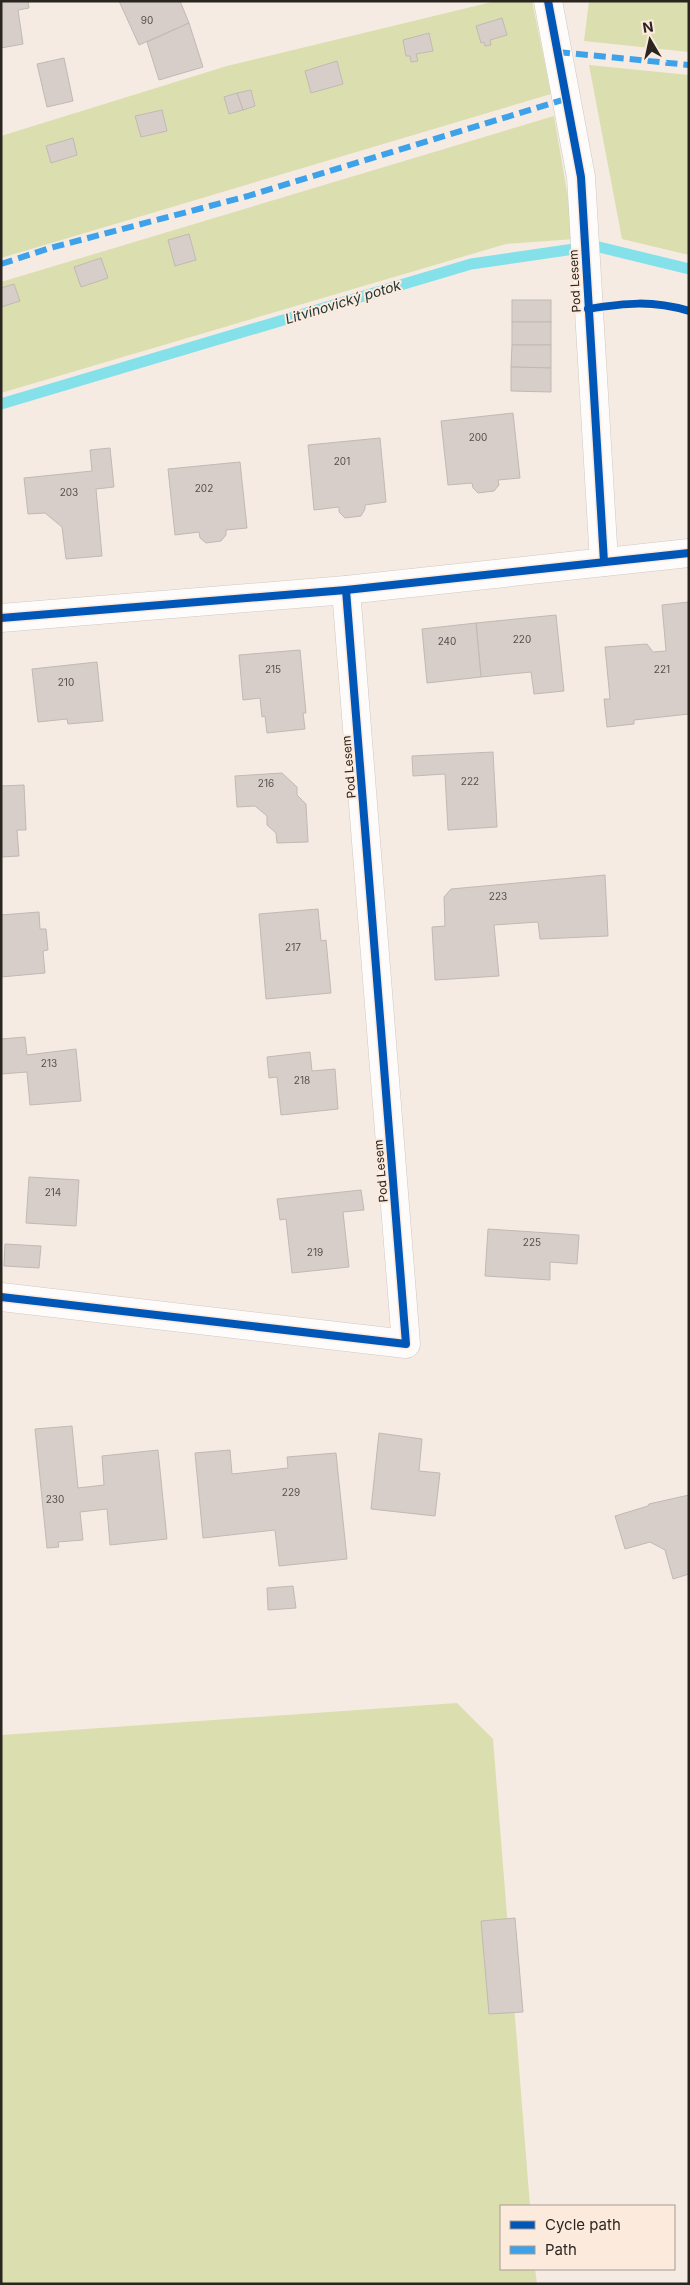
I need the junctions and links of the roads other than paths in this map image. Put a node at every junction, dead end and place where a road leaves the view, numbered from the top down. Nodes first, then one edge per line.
1 (548, 1) edge
2 (689, 553) edge
3 (604, 562) junction
4 (346, 590) junction
5 (1, 618) edge
6 (1, 1298) edge

1 - 3 street, Pod Lesem
2 - 3 street
3 - 4 street
4 - 5 street
4 - 6 street, Pod Lesem

